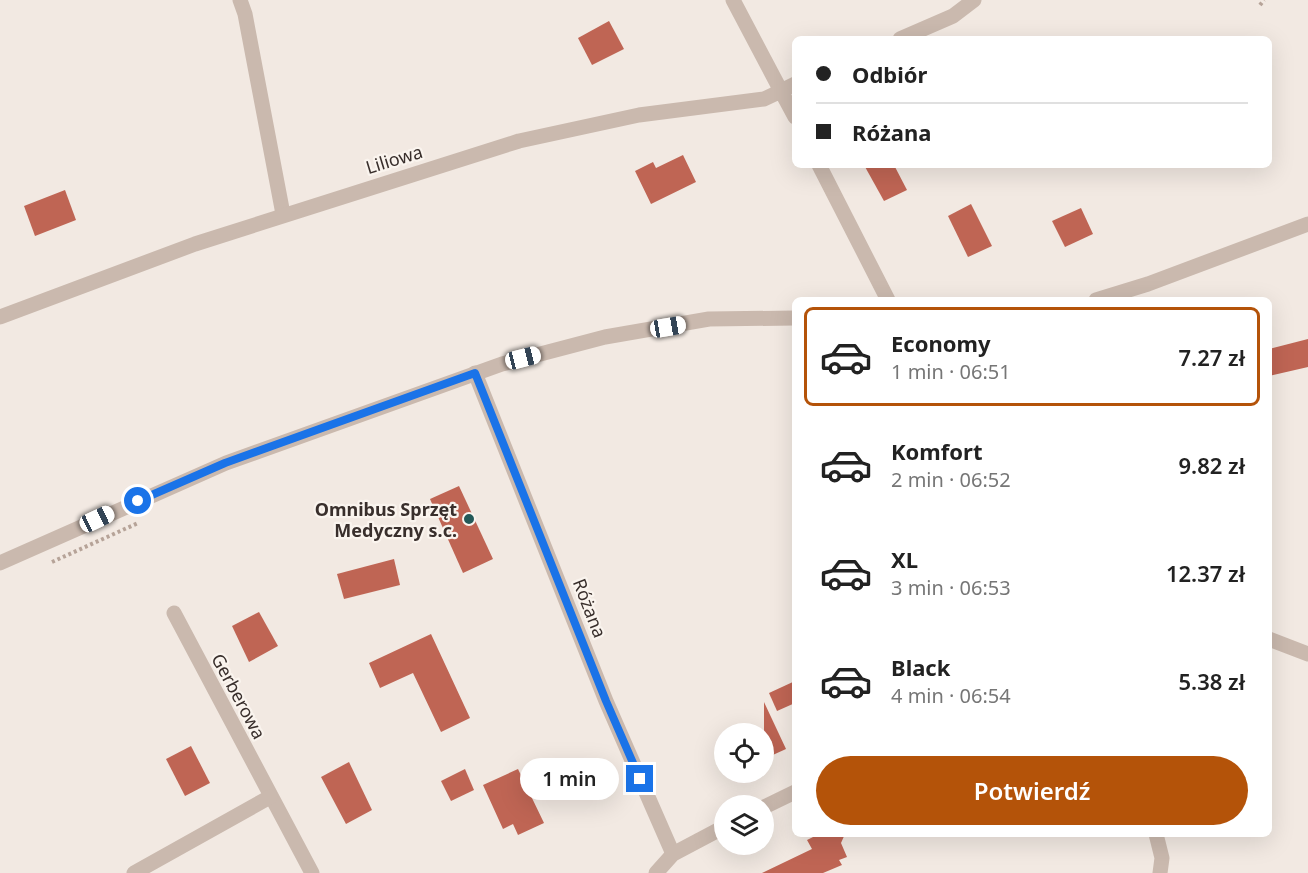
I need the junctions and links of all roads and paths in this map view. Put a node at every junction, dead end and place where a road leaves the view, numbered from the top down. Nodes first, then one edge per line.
1 (240, 0) edge
2 (733, 0) edge
3 (974, 0) edge
4 (1264, 0) edge
5 (1260, 5) dead end
6 (907, 36) edge
7 (788, 88) edge
8 (792, 105) edge
9 (821, 168) edge
10 (283, 214) junction
11 (1308, 224) edge
12 (886, 297) edge
13 (1106, 297) edge
14 (0, 317) edge
15 (792, 318) edge
16 (475, 373) junction
17 (142, 520) dead end
18 (0, 563) edge
19 (49, 563) dead end
20 (174, 613) dead end
21 (1272, 640) edge
22 (1308, 654) edge
23 (792, 793) edge
24 (270, 797) junction
25 (774, 802) edge
26 (714, 832) edge
27 (1157, 837) edge
28 (673, 854) junction
29 (134, 873) edge
30 (312, 873) edge
31 (656, 873) edge
32 (1160, 873) edge

1 - 10 street
2 - 7 street
3 - 6 street
4 - 5 path
7 - 8 street
7 - 10 street, Liliowa
9 - 12 street
10 - 14 street, Liliowa
11 - 13 street
15 - 16 street
16 - 18 street
16 - 28 street, Różana
17 - 19 path
20 - 24 street, Gerberowa
21 - 22 street
23 - 25 street
24 - 29 street
24 - 30 street, Gerberowa
26 - 28 street
27 - 32 street
28 - 31 street

